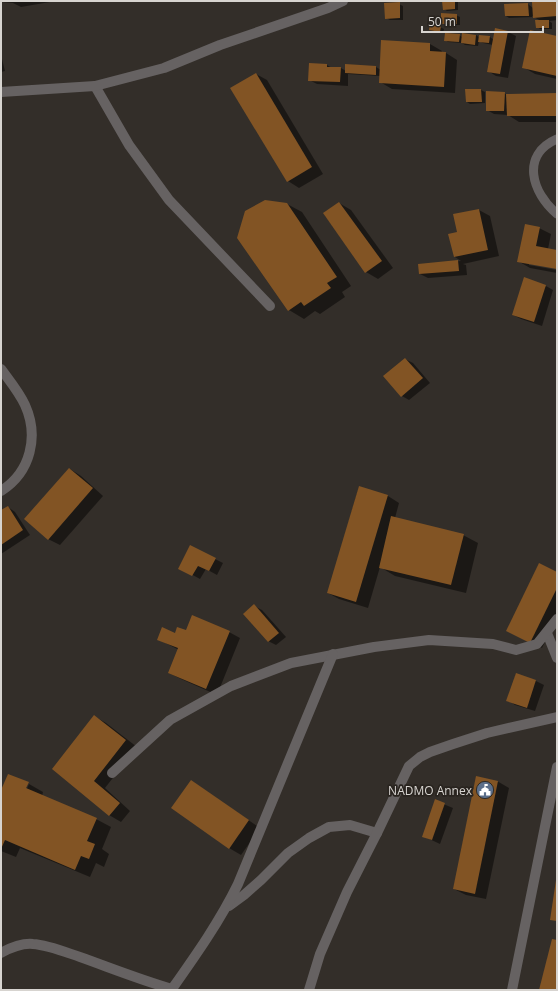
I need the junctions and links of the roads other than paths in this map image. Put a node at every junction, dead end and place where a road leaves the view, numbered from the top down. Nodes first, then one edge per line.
1 (343, 1) edge
2 (95, 86) junction
3 (1, 92) edge
4 (557, 139) edge
5 (557, 214) edge
6 (270, 306) dead end
7 (1, 369) edge
8 (1, 491) edge
9 (557, 620) edge
10 (547, 633) junction
11 (333, 654) junction
12 (557, 658) edge
13 (557, 717) edge
14 (557, 767) edge
15 (112, 774) dead end
16 (377, 833) junction
17 (226, 908) junction
18 (1, 953) edge
19 (172, 990) edge
20 (309, 990) edge
21 (512, 990) edge

1 - 2 street
2 - 3 street
2 - 6 street
4 - 5 lane
7 - 8 street
9 - 10 street
10 - 11 street
10 - 12 street
11 - 15 street
11 - 17 street
13 - 16 street
14 - 21 street
16 - 17 street
16 - 20 street
17 - 19 street
18 - 19 street

